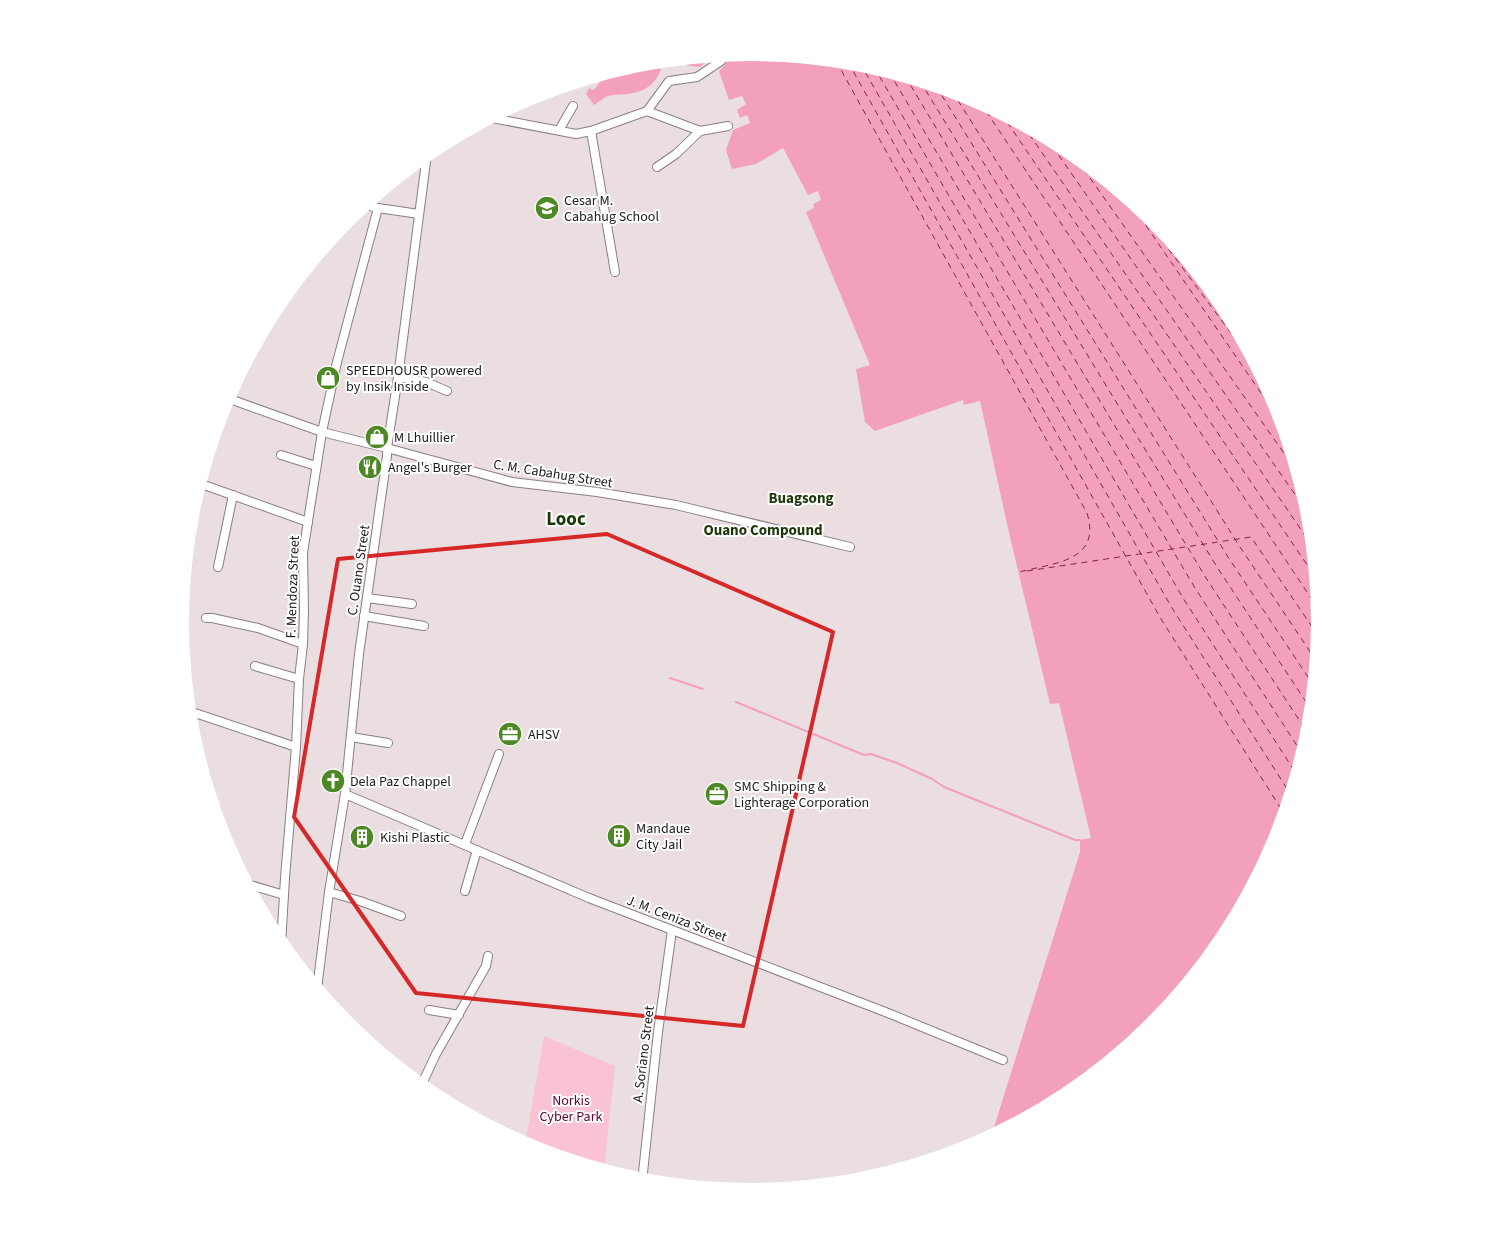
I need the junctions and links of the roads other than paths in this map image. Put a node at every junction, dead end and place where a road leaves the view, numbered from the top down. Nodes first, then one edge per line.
1 (720, 62) dead end
2 (573, 106) dead end
3 (646, 111) junction
4 (501, 120) edge
5 (728, 126) dead end
6 (559, 130) junction
7 (591, 131) junction
8 (700, 131) junction
9 (426, 165) edge
10 (657, 167) dead end
11 (374, 207) edge
12 (378, 208) junction
13 (420, 214) junction
14 (615, 272) dead end
15 (398, 377) junction
16 (448, 392) dead end
17 (235, 401) edge
18 (322, 432) junction
19 (386, 448) junction
20 (281, 455) dead end
21 (316, 466) junction
22 (207, 486) dead end
23 (233, 495) junction
24 (308, 522) junction
25 (850, 548) dead end
26 (218, 567) dead end
27 (366, 598) junction
28 (412, 604) dead end
29 (364, 616) junction
30 (206, 618) dead end
31 (424, 626) dead end
32 (303, 644) junction
33 (255, 666) dead end
34 (299, 679) junction
35 (197, 714) edge
36 (351, 737) junction
37 (388, 743) dead end
38 (296, 747) junction
39 (499, 754) dead end
40 (345, 794) junction
41 (465, 844) junction
42 (477, 850) junction
43 (255, 886) edge
44 (464, 891) dead end
45 (329, 892) junction
46 (284, 895) junction
47 (402, 916) dead end
48 (672, 930) junction
49 (282, 931) edge
50 (488, 956) dead end
51 (318, 980) edge
52 (429, 1010) dead end
53 (459, 1015) junction
54 (1003, 1060) dead end
55 (424, 1079) edge
56 (643, 1173) edge

1 - 3 street
2 - 6 street
3 - 7 street
3 - 8 street
4 - 6 street
5 - 8 street
6 - 7 street
7 - 14 street
8 - 10 street
9 - 13 street, C. Ouano Street
11 - 12 street
12 - 13 street
12 - 18 street, F. Mendoza Street
13 - 15 street, C. Ouano Street
15 - 16 street
15 - 19 street, C. Ouano Street
17 - 18 street, C. M. Cabahug Street
18 - 19 street, C. M. Cabahug Street
18 - 21 street, F. Mendoza Street
19 - 25 street, C. M. Cabahug Street
19 - 27 street, C. Ouano Street
20 - 21 street
21 - 24 street, F. Mendoza Street
22 - 23 street
23 - 24 street
23 - 26 street
24 - 32 street, F. Mendoza Street
27 - 28 street
27 - 29 street, C. Ouano Street
29 - 31 street
29 - 36 street, C. Ouano Street
30 - 32 street
32 - 34 street, F. Mendoza Street
33 - 34 street
34 - 38 street, F. Mendoza Street
35 - 38 street
36 - 37 street
36 - 40 street, C. Ouano Street
38 - 46 street, F. Mendoza Street
39 - 41 street
40 - 41 street, J. M. Ceniza Street
40 - 45 street, C. Ouano Street
41 - 42 street, J. M. Ceniza Street
42 - 44 street
42 - 48 street, J. M. Ceniza Street
43 - 46 street
45 - 47 street
45 - 51 street, C. Ouano Street
46 - 49 street, F. Mendoza Street
48 - 54 street, J. M. Ceniza Street
48 - 56 street, A. Soriano Street
50 - 53 street
52 - 53 street
53 - 55 street

